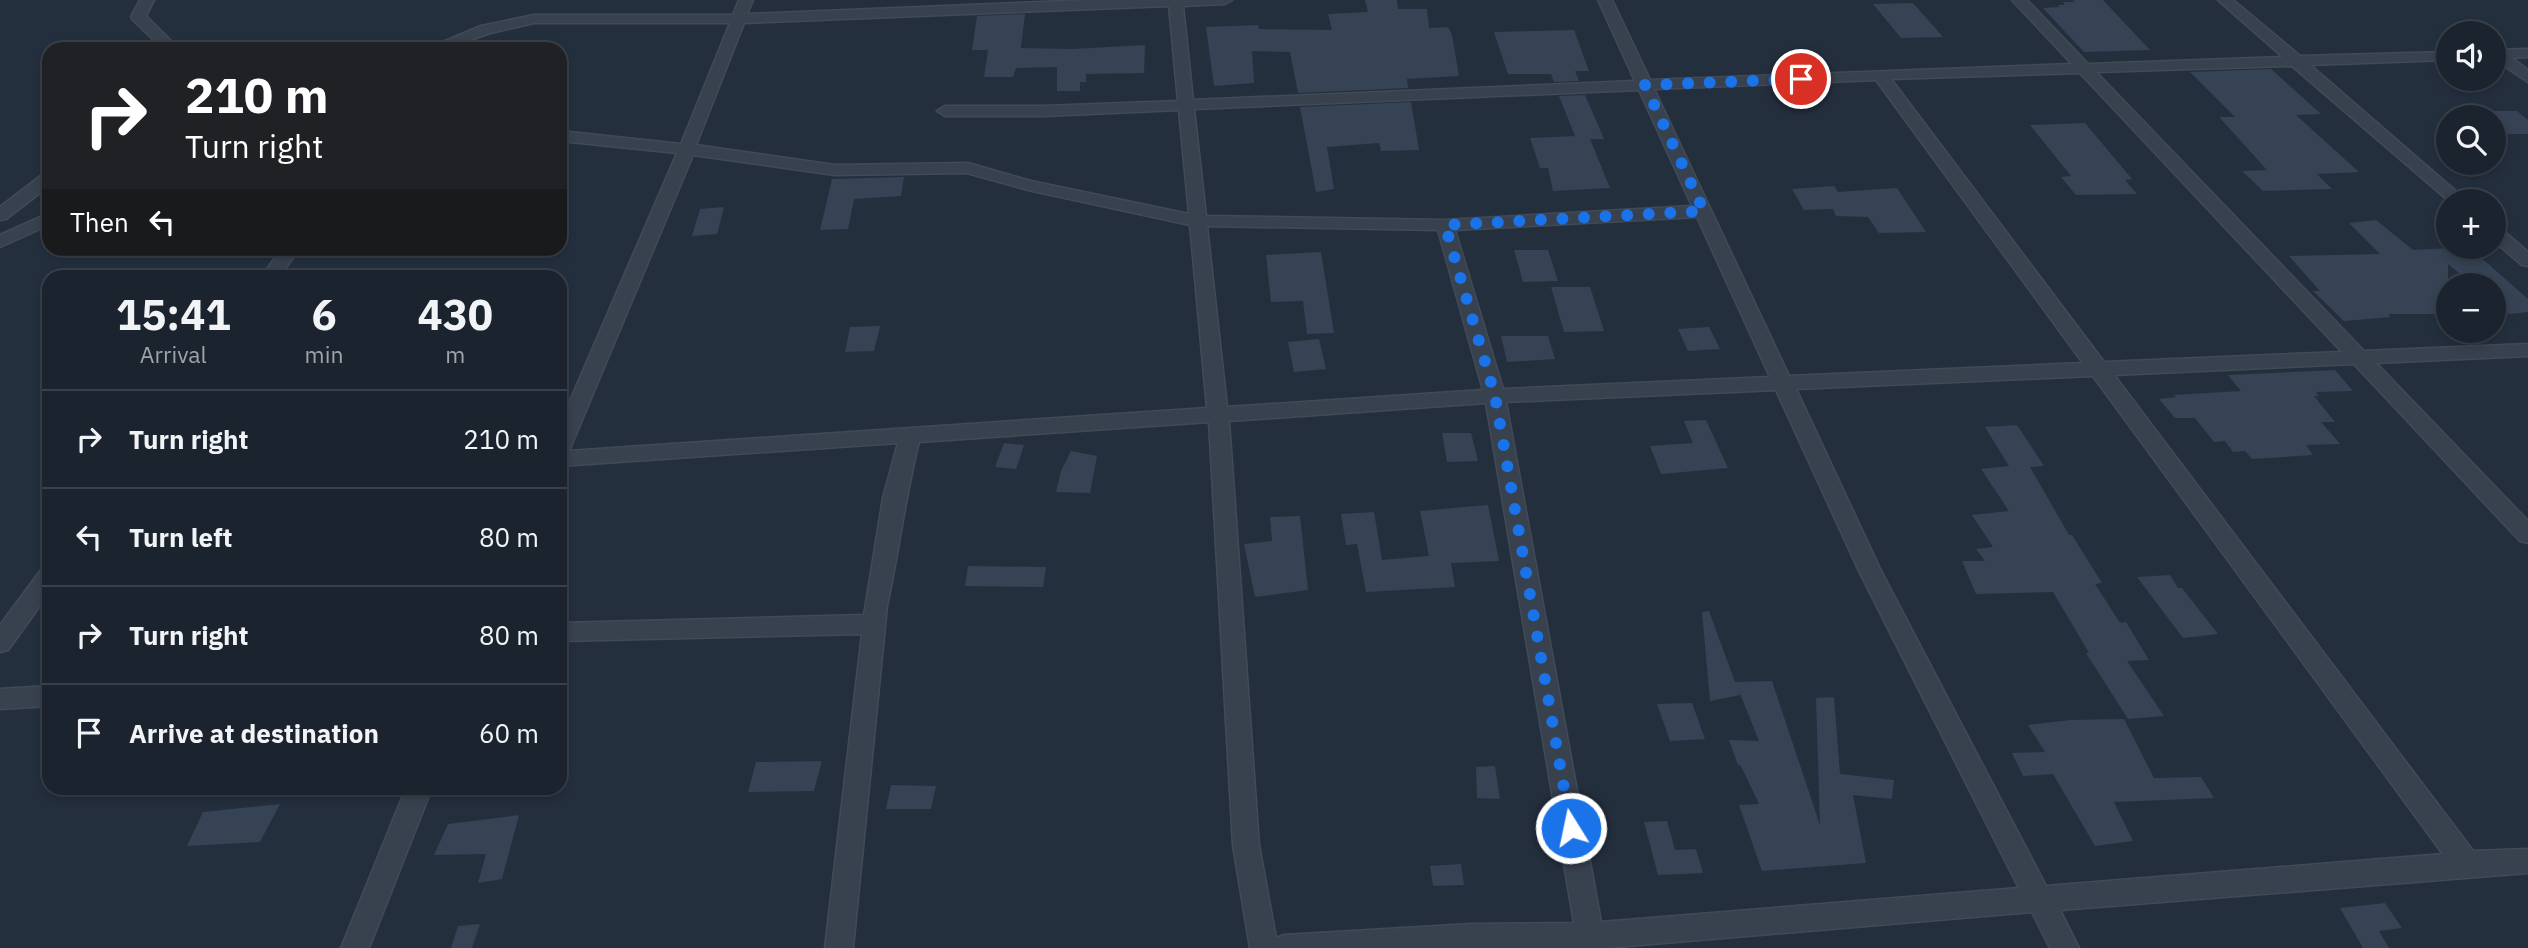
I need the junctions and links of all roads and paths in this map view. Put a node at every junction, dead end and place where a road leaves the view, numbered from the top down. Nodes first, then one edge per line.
1 (147, 0) edge
2 (746, 0) edge
3 (1225, 0) edge
4 (1605, 0) edge
5 (2019, 0) edge
6 (2225, 0) edge
7 (1175, 1) edge
8 (739, 19) junction
9 (165, 42) edge
10 (452, 42) edge
11 (2528, 53) edge
12 (2506, 54) edge
13 (2436, 57) edge
14 (2506, 61) edge
15 (2298, 63) junction
16 (2086, 68) junction
17 (1880, 75) junction
18 (2528, 77) edge
19 (1645, 85) junction
20 (1186, 105) junction
21 (944, 111) dead end
22 (567, 137) edge
23 (688, 149) junction
24 (42, 183) edge
25 (2445, 189) edge
26 (1704, 211) junction
27 (0, 215) edge
28 (42, 221) edge
29 (1197, 221) junction
30 (1445, 225) junction
31 (0, 242) edge
32 (2506, 242) edge
33 (2528, 261) edge
34 (2528, 350) edge
35 (2360, 358) junction
36 (2098, 369) junction
37 (1781, 383) junction
38 (1495, 396) junction
39 (1217, 416) junction
40 (567, 417) edge
41 (911, 435) junction
42 (567, 458) edge
43 (2528, 535) edge
44 (42, 586) edge
45 (876, 624) junction
46 (567, 632) edge
47 (0, 643) edge
48 (42, 696) edge
49 (0, 699) edge
50 (416, 795) edge
51 (2528, 861) edge
52 (2466, 864) junction
53 (2040, 900) junction
54 (1590, 936) junction
55 (355, 948) edge
56 (839, 948) edge
57 (1264, 948) edge
58 (1284, 948) edge
59 (2065, 948) edge

1 - 9 street
2 - 8 street
3 - 7 street
4 - 19 street
5 - 16 street
6 - 15 street
7 - 8 street
7 - 20 street
8 - 10 street
8 - 23 street
11 - 12 street
13 - 15 street
14 - 18 street
15 - 16 street
15 - 25 street
16 - 17 street
16 - 35 street
17 - 19 street
17 - 36 street
19 - 20 street
19 - 26 street
20 - 21 street
20 - 29 street
22 - 23 street
23 - 29 street
23 - 40 street
24 - 27 street
26 - 30 street
26 - 37 street
28 - 31 street
29 - 30 street
29 - 39 street
30 - 38 street
32 - 33 street
34 - 35 street
35 - 36 street
35 - 43 street
36 - 37 street
36 - 52 street
37 - 38 street
37 - 53 street
38 - 39 street
38 - 54 street
39 - 41 street
39 - 57 street
41 - 42 street
41 - 45 street
44 - 47 street
45 - 46 street
45 - 56 street
48 - 49 street
50 - 55 street
51 - 52 street
52 - 53 street
53 - 54 street
53 - 59 street
54 - 58 street

